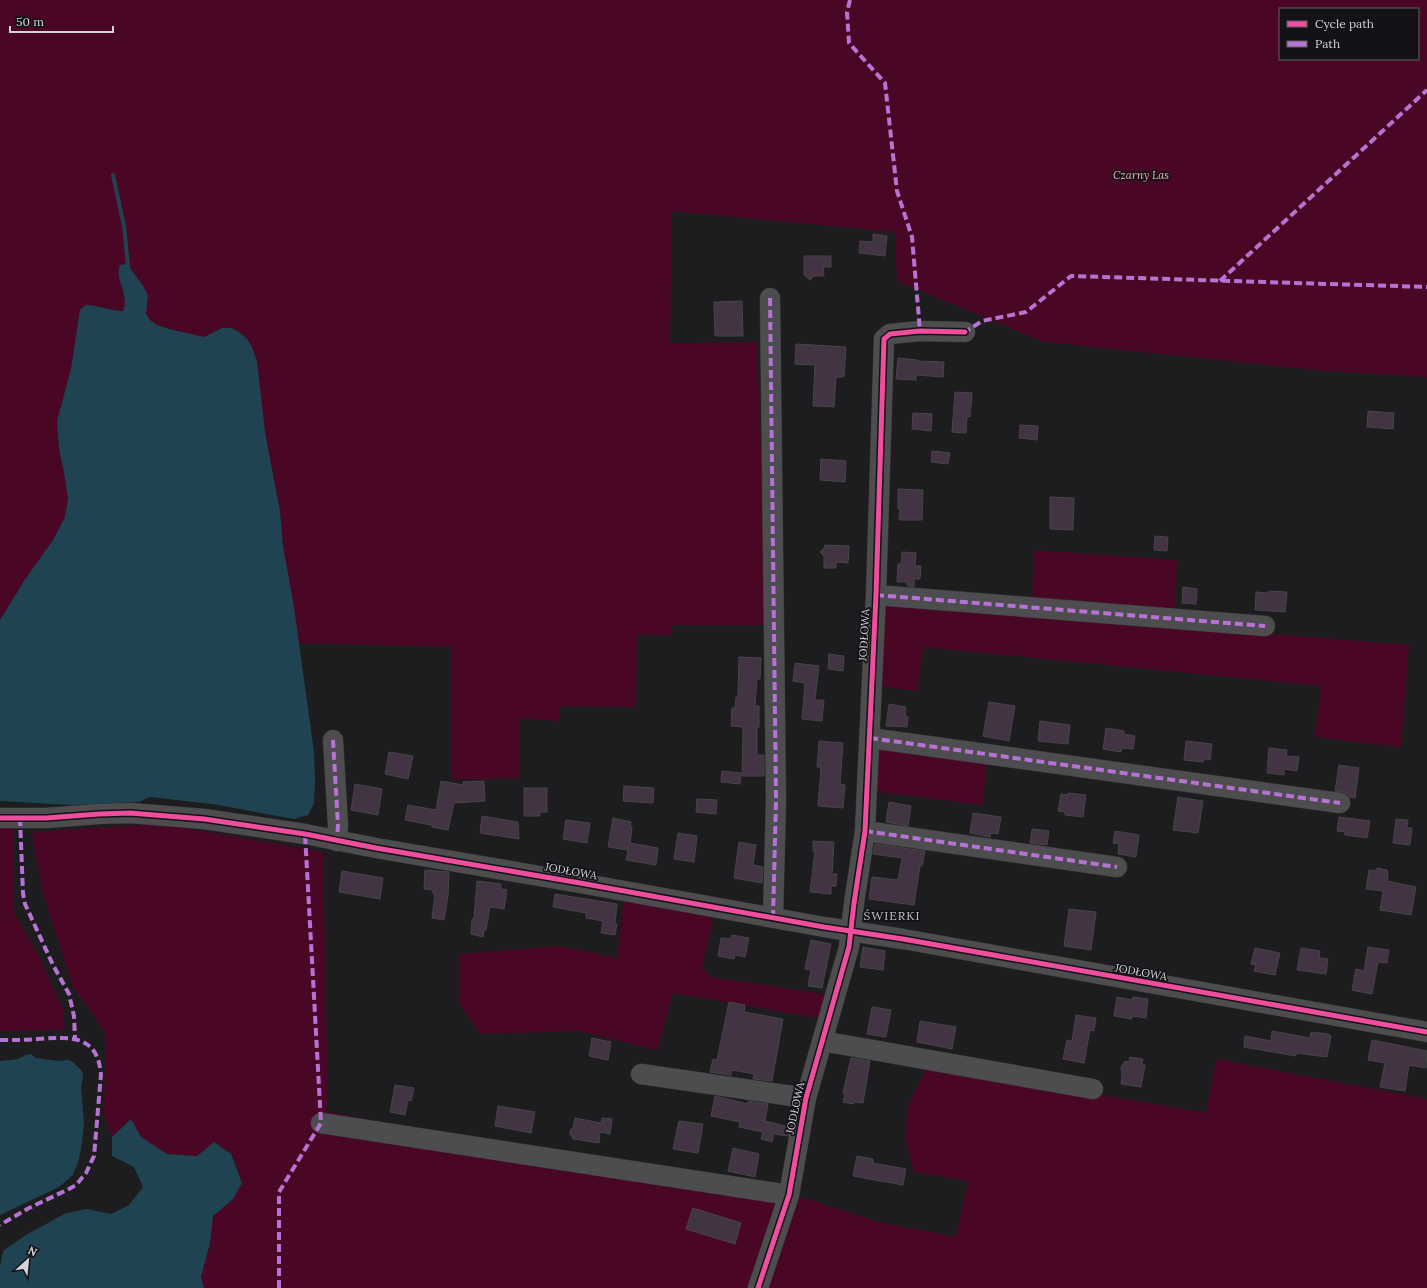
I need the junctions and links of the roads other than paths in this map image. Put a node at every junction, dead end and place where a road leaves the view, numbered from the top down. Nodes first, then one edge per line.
1 (770, 298) dead end
2 (965, 332) dead end
3 (876, 595) junction
4 (1265, 626) dead end
5 (870, 738) junction
6 (332, 740) dead end
7 (1340, 803) dead end
8 (0, 818) edge
9 (865, 831) junction
10 (337, 841) junction
11 (1117, 867) dead end
12 (773, 918) junction
13 (851, 931) junction
14 (1427, 1032) edge
15 (822, 1041) junction
16 (641, 1074) dead end
17 (1093, 1089) dead end
18 (806, 1098) junction
19 (321, 1123) dead end
20 (789, 1195) junction
21 (758, 1288) edge

1 - 12 street
2 - 3 street, JODŁOWA
3 - 4 street
3 - 5 street, JODŁOWA
5 - 7 street
5 - 9 street, JODŁOWA
6 - 10 street
8 - 10 street, JODŁOWA
9 - 11 street
9 - 13 street, JODŁOWA
10 - 12 street, JODŁOWA
12 - 13 street, JODŁOWA
13 - 14 street, JODŁOWA
13 - 15 street, JODŁOWA
15 - 17 street
15 - 18 street, JODŁOWA
16 - 18 street
18 - 20 street, JODŁOWA
19 - 20 street
20 - 21 street, JODŁOWA

